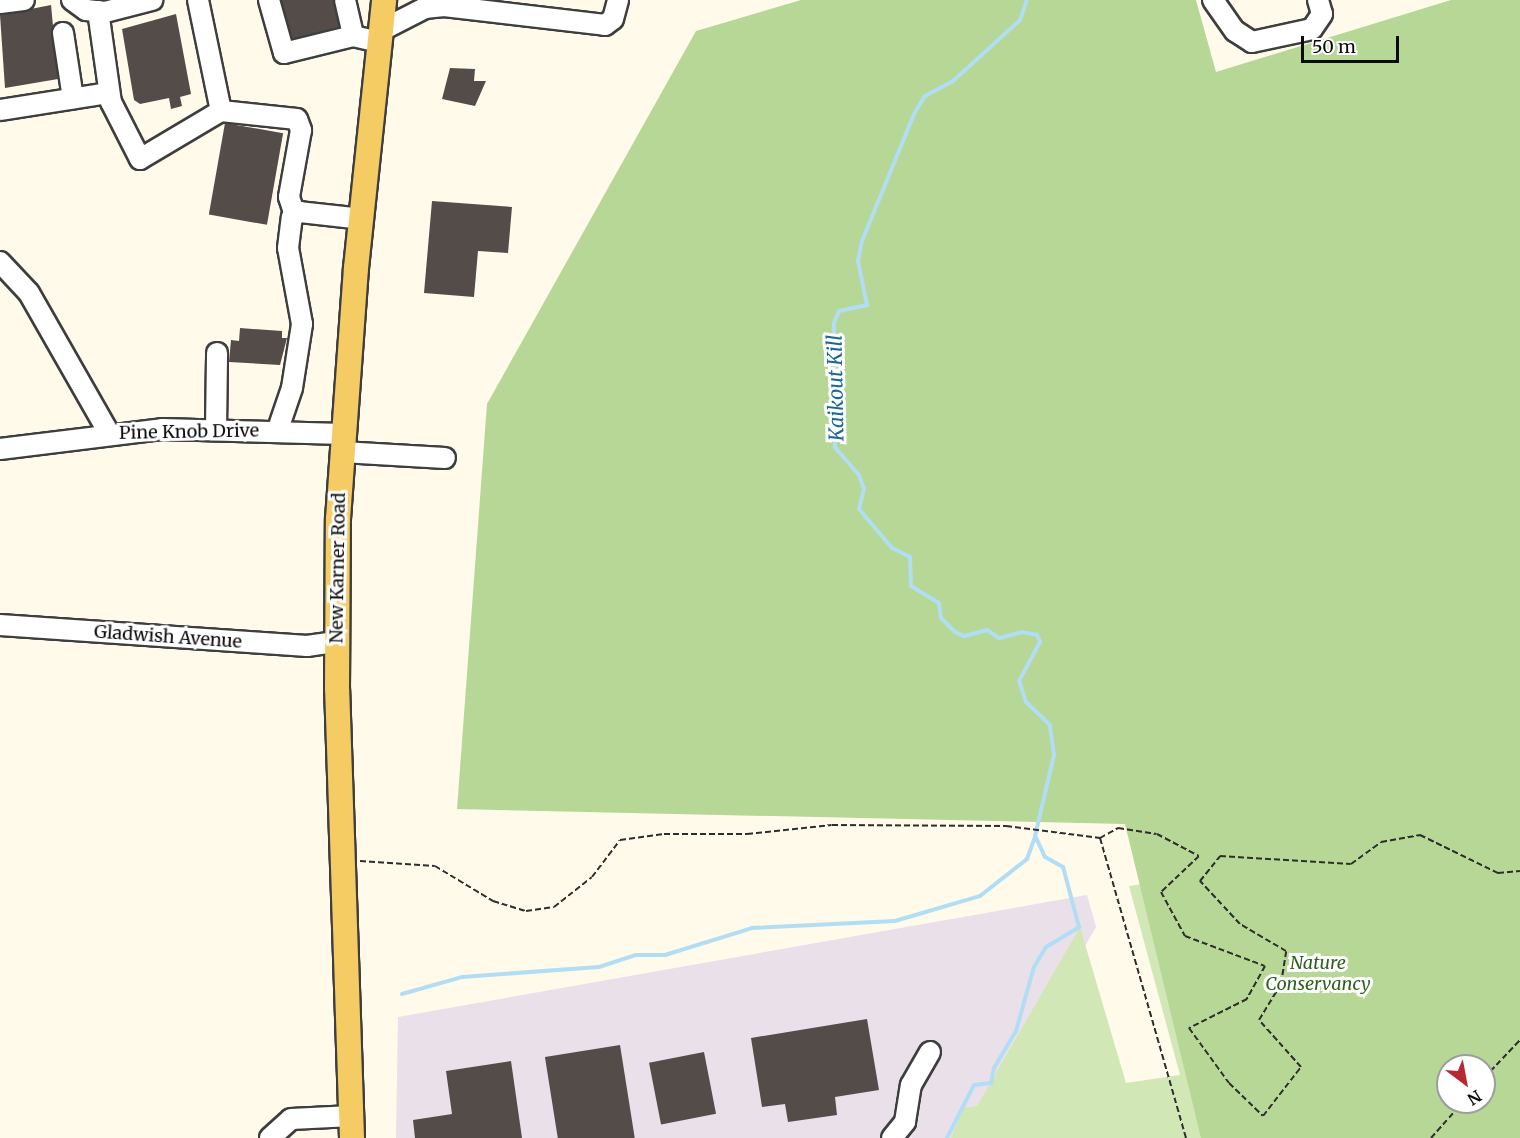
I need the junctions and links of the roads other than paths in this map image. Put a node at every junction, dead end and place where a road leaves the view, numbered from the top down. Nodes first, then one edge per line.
1 (24, 0) edge
2 (72, 0) edge
3 (152, 0) edge
4 (198, 0) edge
5 (269, 0) edge
6 (345, 0) edge
7 (384, 0) edge
8 (618, 0) edge
9 (1213, 0) edge
10 (1318, 0) edge
11 (0, 3) edge
12 (480, 6) edge
13 (518, 8) edge
14 (98, 11) junction
15 (63, 33) dead end
16 (353, 36) junction
17 (380, 36) junction
18 (110, 93) junction
19 (73, 98) junction
20 (0, 110) edge
21 (221, 111) junction
22 (295, 215) junction
23 (362, 219) junction
24 (0, 262) edge
25 (217, 353) dead end
26 (216, 429) junction
27 (277, 432) junction
28 (109, 433) junction
29 (342, 443) junction
30 (0, 449) edge
31 (445, 458) dead end
32 (0, 625) edge
33 (336, 642) junction
34 (930, 1052) dead end
35 (352, 1127) edge
36 (270, 1138) edge
37 (891, 1138) edge

1 - 11 street
2 - 14 street
3 - 14 street
4 - 21 street
5 - 16 street
6 - 16 street
7 - 17 main road, New Karner Road
8 - 13 street
9 - 10 street
12 - 13 street
12 - 17 street
14 - 18 street
15 - 19 street
16 - 17 street
17 - 23 main road, New Karner Road
18 - 19 street
18 - 21 street
19 - 20 street
21 - 22 street
22 - 23 street
22 - 27 street
23 - 29 main road, New Karner Road
24 - 28 street
25 - 26 street
26 - 27 street, Pine Knob Drive
26 - 28 street, Pine Knob Drive
27 - 29 street, Pine Knob Drive
28 - 30 street, Pine Knob Drive
29 - 31 street, Pine Knob Drive
29 - 33 main road, New Karner Road
32 - 33 street, Gladwish Avenue
33 - 35 main road, New Karner Road
34 - 37 street
35 - 36 street

